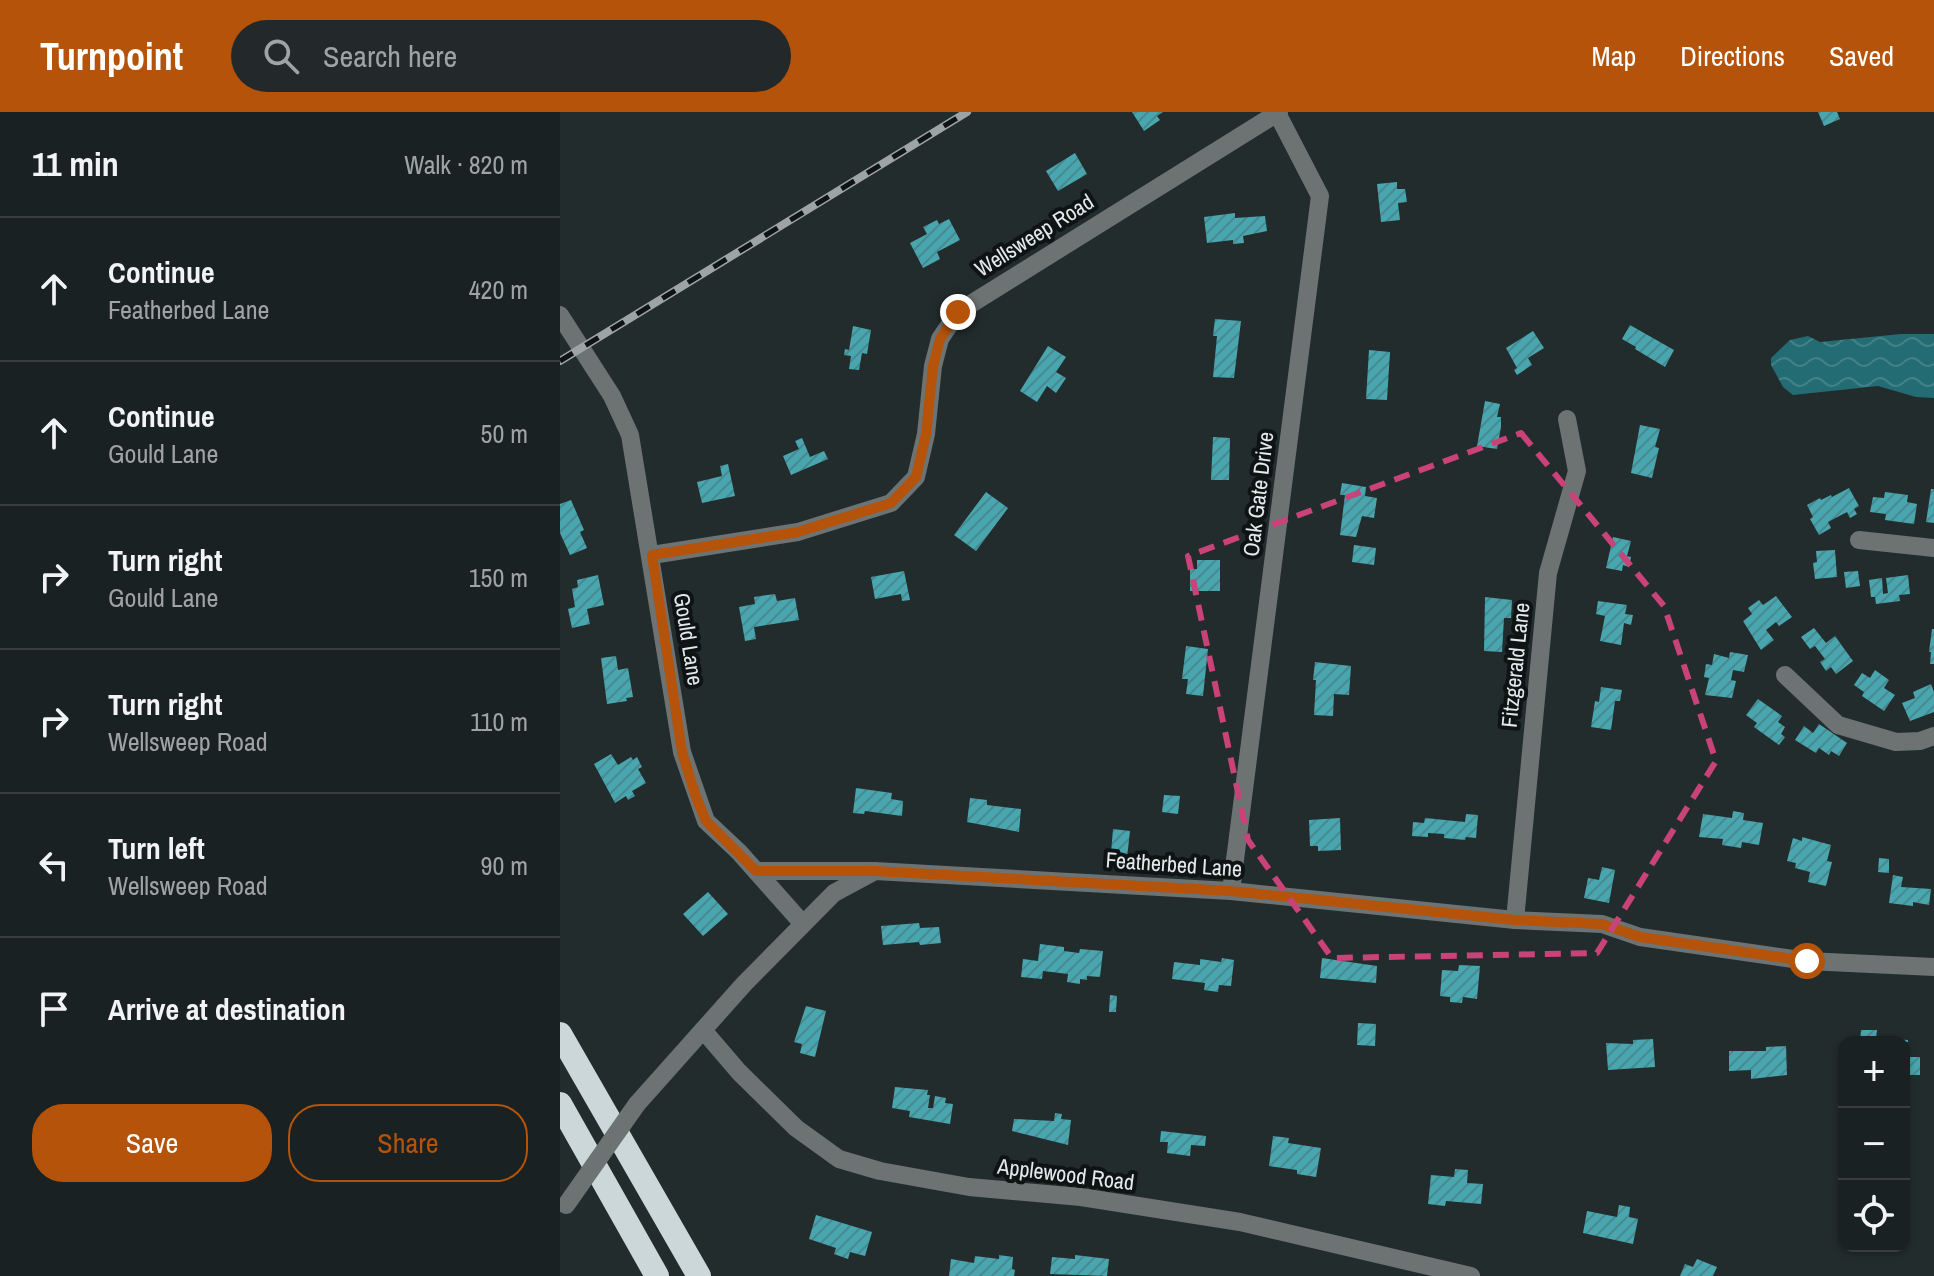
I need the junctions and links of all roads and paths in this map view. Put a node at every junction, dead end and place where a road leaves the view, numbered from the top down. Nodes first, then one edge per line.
1 (1278, 112) edge
2 (560, 315) edge
3 (1567, 419) dead end
4 (1859, 540) dead end
5 (1934, 548) edge
6 (652, 555) junction
7 (1785, 675) dead end
8 (1934, 736) edge
9 (756, 871) junction
10 (875, 871) junction
11 (1231, 891) junction
12 (1515, 920) junction
13 (803, 924) junction
14 (1934, 967) edge
15 (703, 1030) junction
16 (560, 1034) edge
17 (560, 1104) edge
18 (563, 1209) edge
19 (657, 1276) edge
20 (699, 1276) edge
21 (1471, 1276) edge

1 - 6 street, Wellsweep Road
1 - 11 street, Oak Gate Drive
2 - 6 street, Gould Lane
3 - 12 street, Fitzgerald Lane
4 - 5 street
6 - 9 street, Gould Lane
7 - 8 street
9 - 10 street
9 - 13 street, Gould Lane
10 - 11 street, Featherbed Lane
10 - 13 street
11 - 12 street, Featherbed Lane
12 - 14 street, Featherbed Lane
13 - 15 street
15 - 18 street, bridge
15 - 21 street, Applewood Road
16 - 20 highway
17 - 19 highway

